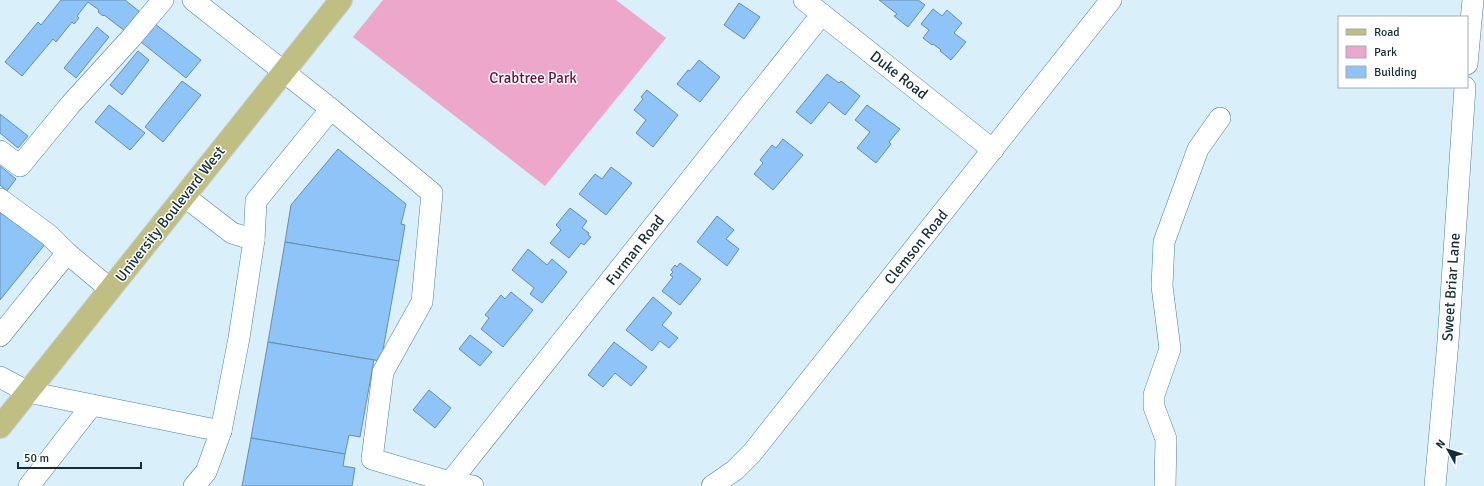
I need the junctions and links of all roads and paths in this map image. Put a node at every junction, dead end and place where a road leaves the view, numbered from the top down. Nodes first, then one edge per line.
1 (163, 0) edge
2 (193, 0) edge
3 (341, 0) edge
4 (804, 0) edge
5 (1111, 0) edge
6 (1473, 0) edge
7 (822, 14) junction
8 (1468, 53) edge
9 (283, 72) junction
10 (1465, 88) edge
11 (331, 109) junction
12 (1220, 118) dead end
13 (993, 150) junction
14 (0, 151) edge
15 (184, 196) junction
16 (0, 199) edge
17 (254, 240) junction
18 (67, 253) junction
19 (110, 289) junction
20 (0, 336) edge
21 (0, 377) edge
22 (28, 392) junction
23 (92, 405) junction
24 (0, 428) edge
25 (221, 431) junction
26 (449, 484) edge
27 (29, 486) edge
28 (194, 486) edge
29 (473, 486) edge
30 (712, 486) edge
31 (1165, 486) edge
32 (1435, 486) edge

1 - 14 street
2 - 9 street
3 - 9 main road, University Boulevard West
4 - 7 street, Duke Road
5 - 13 street, Clemson Road
6 - 8 street
7 - 13 street, Duke Road
7 - 26 street, Furman Road
9 - 11 street
9 - 15 main road, University Boulevard West
10 - 32 street, Sweet Briar Lane
11 - 17 street
11 - 26 street
12 - 31 street
13 - 30 street, Clemson Road
15 - 17 street
15 - 19 main road, University Boulevard West
16 - 18 street
17 - 25 street
18 - 19 street
18 - 20 street
19 - 22 main road, University Boulevard West
21 - 22 street
22 - 23 street
22 - 24 main road, University Boulevard West
23 - 25 street
23 - 27 street
25 - 28 street
26 - 29 street

